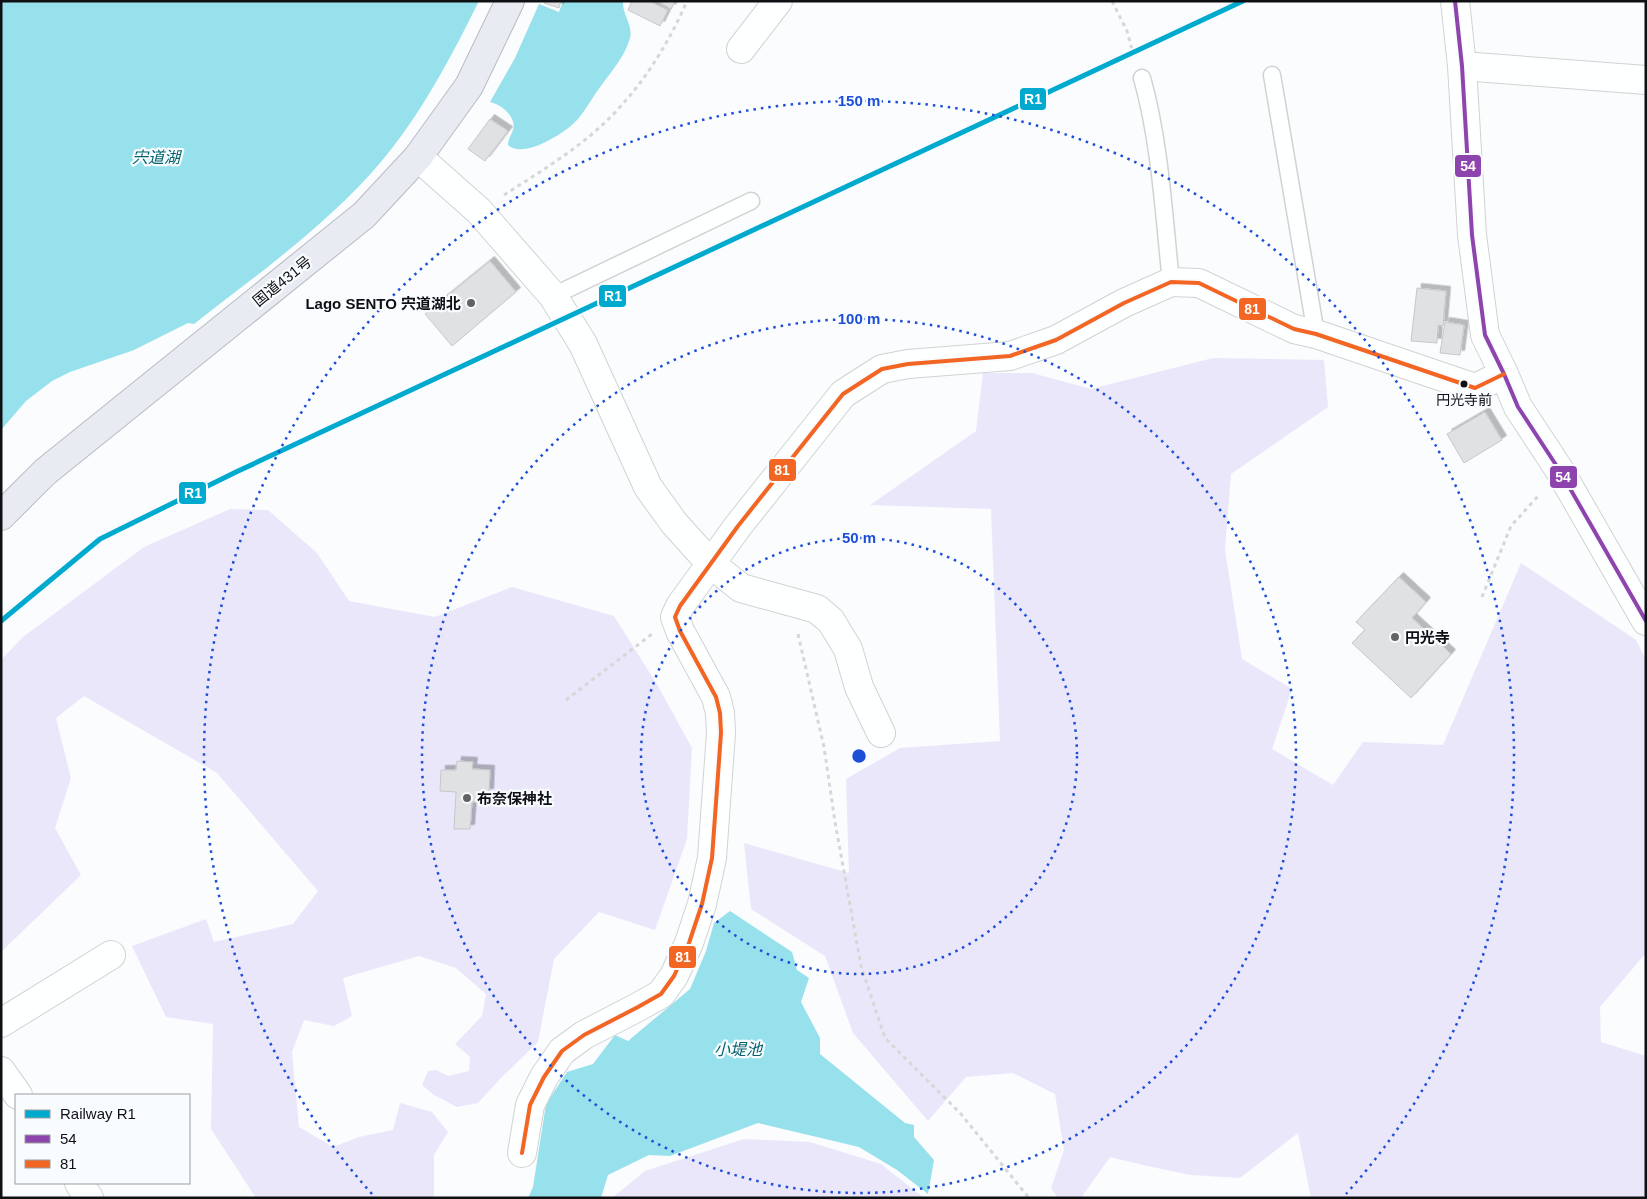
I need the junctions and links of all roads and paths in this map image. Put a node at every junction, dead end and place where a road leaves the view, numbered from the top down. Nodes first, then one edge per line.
1 (510, 1) edge
2 (687, 1) edge
3 (778, 1) edge
4 (1112, 1) edge
5 (1455, 1) edge
6 (741, 49) dead end
7 (1462, 66) junction
8 (1272, 75) dead end
9 (1142, 78) joint
10 (1646, 80) edge
11 (418, 157) junction
12 (751, 201) dead end
13 (479, 211) junction
14 (1171, 282) junction
15 (553, 296) junction
16 (1316, 334) junction
17 (1504, 374) junction
18 (1560, 471) junction
19 (1, 516) edge
20 (710, 563) junction
21 (1482, 597) dead end
22 (791, 602) junction
23 (674, 617) junction
24 (1646, 621) edge
25 (566, 700) dead end
26 (881, 733) dead end
27 (111, 955) dead end
28 (1, 1023) edge
29 (1, 1071) edge
30 (17, 1094) edge
31 (522, 1153) dead end
32 (80, 1184) edge
33 (89, 1198) edge
34 (1029, 1198) edge

1 - 11 highway, 国道431号
2 - 13 path
3 - 6 street
4 - 9 path
5 - 7 street
7 - 10 street
7 - 17 street
8 - 16 lane
9 - 14 lane
11 - 13 street
11 - 19 highway, 国道431号
12 - 15 lane
13 - 15 street
14 - 16 street
14 - 20 street
15 - 20 street
16 - 17 street
17 - 18 street
18 - 21 path
18 - 24 street
20 - 22 street
20 - 23 street
22 - 26 street
22 - 34 path
23 - 25 path
23 - 31 street
27 - 28 street
29 - 30 street
32 - 33 street

